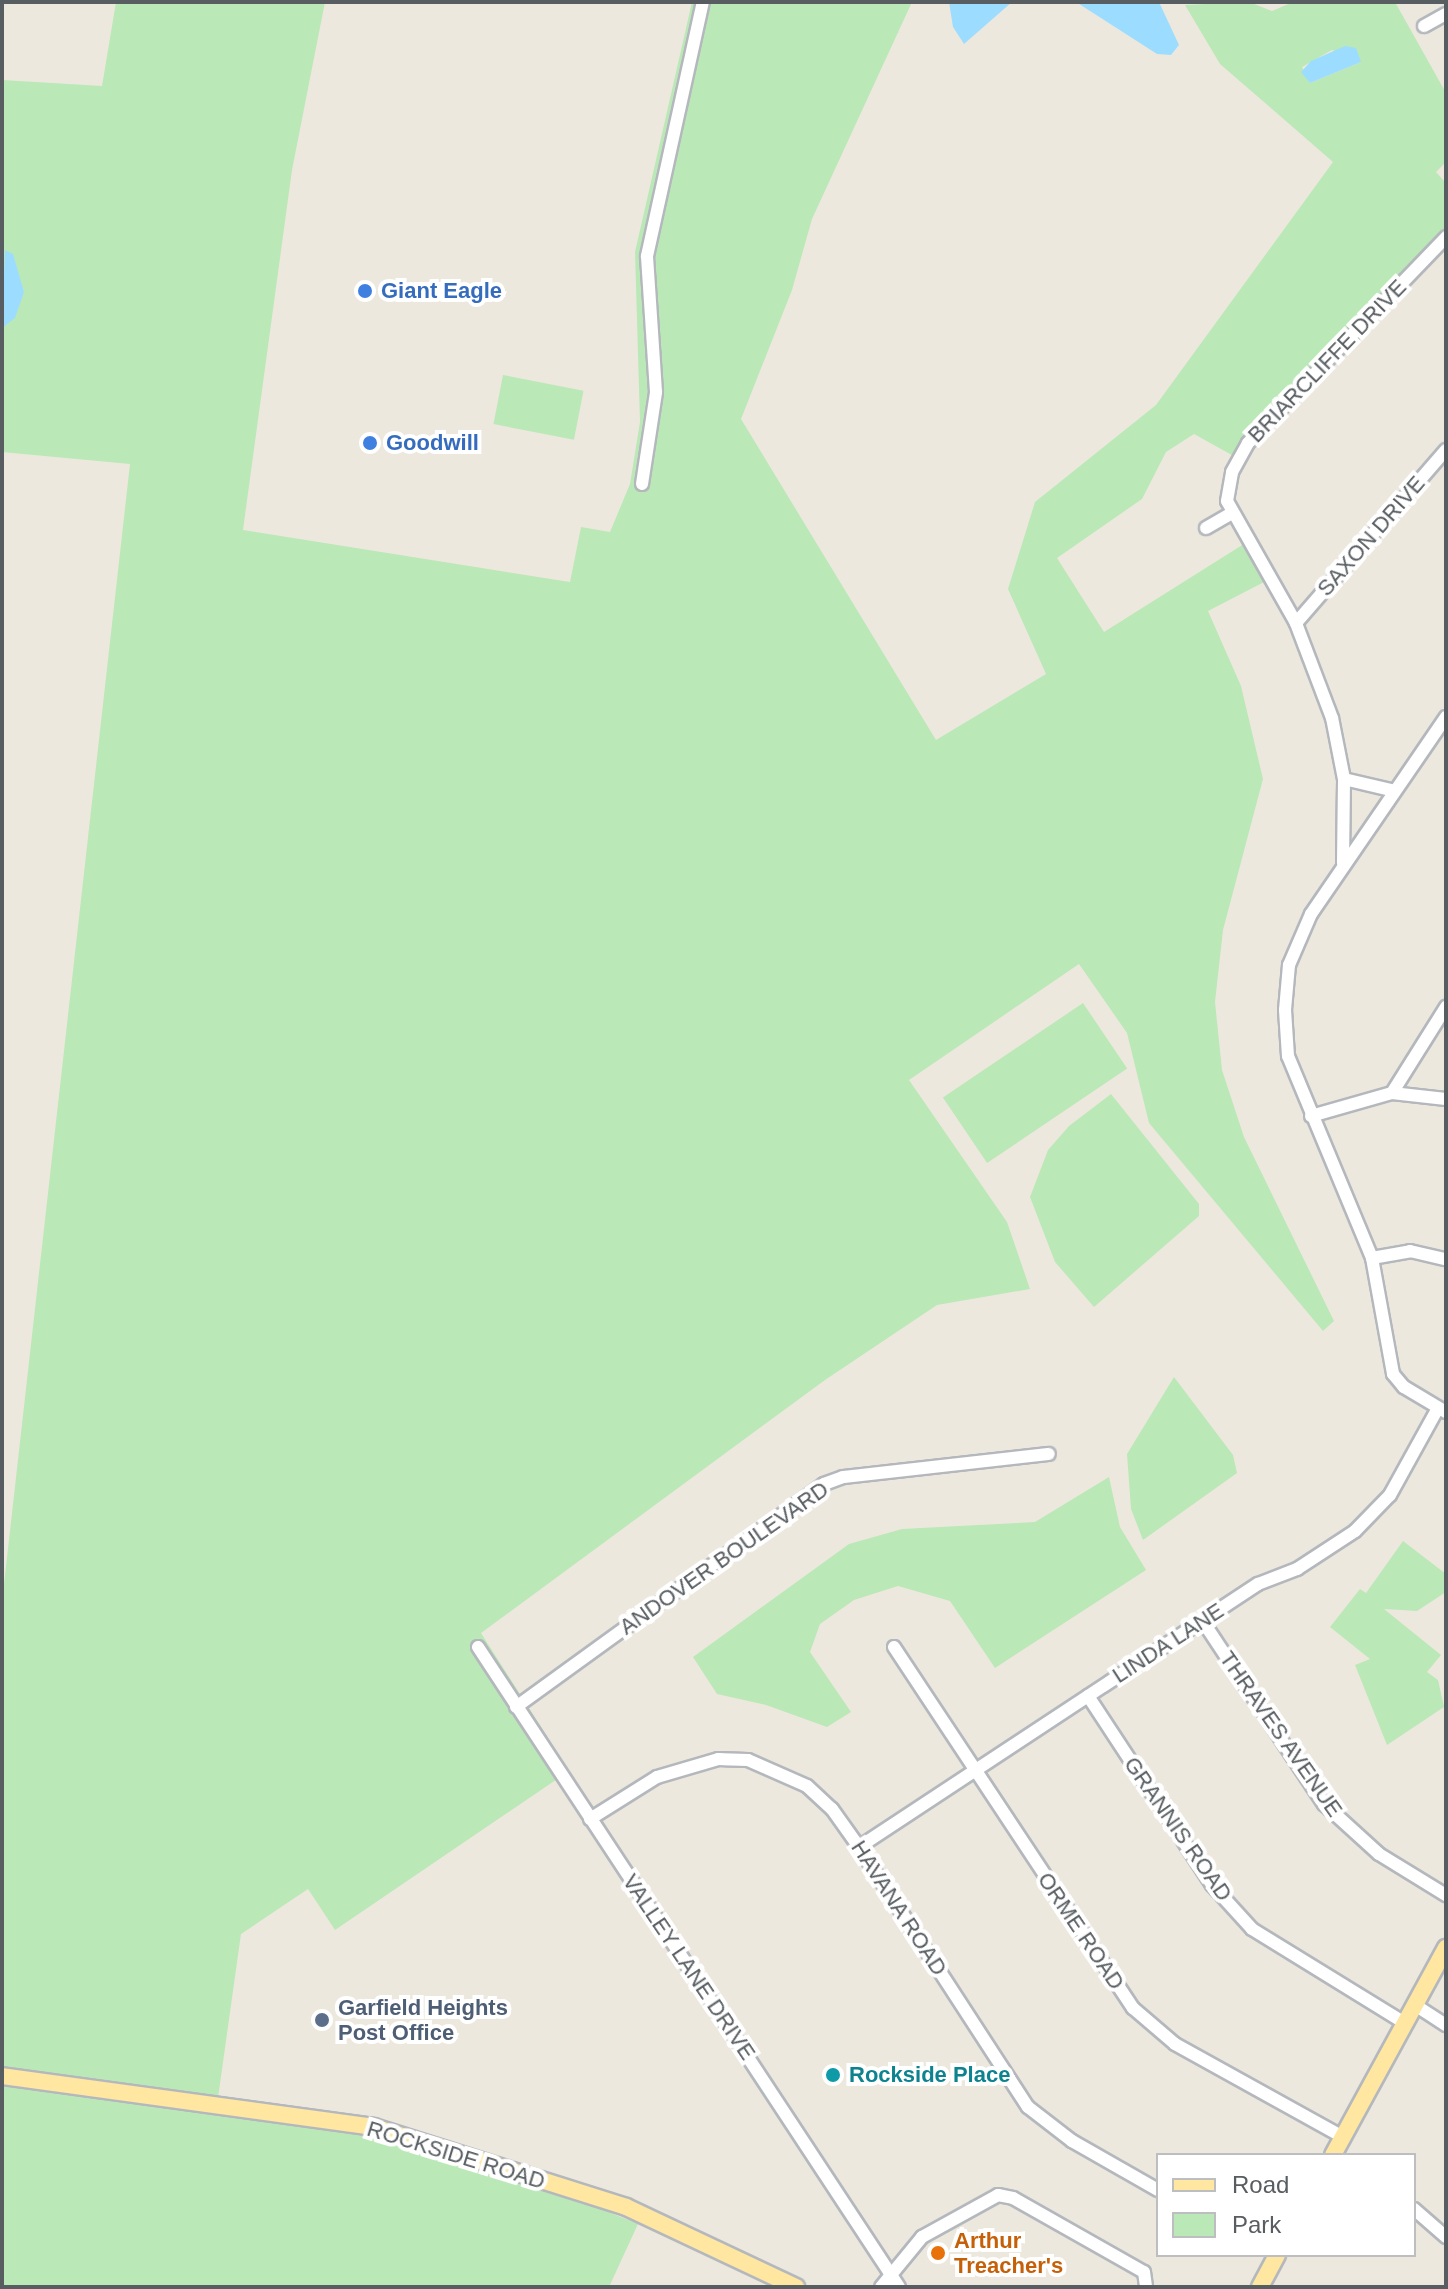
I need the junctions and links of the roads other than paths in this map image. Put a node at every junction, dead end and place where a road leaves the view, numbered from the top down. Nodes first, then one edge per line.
1 (703, 2) edge
2 (1446, 14) edge
3 (1424, 26) dead end
4 (1446, 237) edge
5 (1446, 450) edge
6 (642, 484) dead end
7 (1232, 513) junction
8 (1206, 528) dead end
9 (1296, 623) junction
10 (1446, 717) edge
11 (1344, 779) junction
12 (1395, 791) junction
13 (1343, 865) junction
14 (1446, 1007) edge
15 (1392, 1093) junction
16 (1446, 1099) edge
17 (1311, 1116) junction
18 (1372, 1258) junction
19 (1446, 1259) edge
20 (1442, 1410) edge
21 (1049, 1454) dead end
22 (1202, 1620) junction
23 (478, 1647) dead end
24 (894, 1647) dead end
25 (1088, 1696) junction
26 (516, 1707) junction
27 (974, 1772) junction
28 (590, 1819) junction
29 (859, 1847) junction
30 (1446, 1895) edge
31 (1446, 1948) edge
32 (1415, 2005) junction
33 (1405, 2023) junction
34 (1446, 2025) edge
35 (2, 2076) edge
36 (1343, 2137) junction
37 (1334, 2153) edge
38 (1156, 2189) edge
39 (1416, 2211) edge
40 (1446, 2237) edge
41 (1276, 2257) edge
42 (891, 2274) junction
43 (1264, 2286) edge
44 (796, 2287) edge
45 (881, 2287) edge
46 (899, 2287) edge
47 (1146, 2287) edge

1 - 6 street
2 - 3 street
4 - 7 street, BRIARCLIFFE DRIVE
5 - 9 street, SAXON DRIVE
7 - 8 street
7 - 9 street
9 - 11 street
10 - 12 street
11 - 12 street
11 - 13 street
12 - 13 street
13 - 17 street
14 - 15 street
15 - 16 street
15 - 17 street
17 - 18 street
18 - 19 street
18 - 20 street
20 - 22 street, LINDA LANE
21 - 26 street, ANDOVER BOULEVARD
22 - 25 street, LINDA LANE
22 - 30 street, THRAVES AVENUE
23 - 26 street, VALLEY LANE DRIVE
24 - 27 street, ORME ROAD
25 - 27 street, LINDA LANE
25 - 33 street, GRANNIS ROAD
26 - 28 street, VALLEY LANE DRIVE
27 - 29 street, LINDA LANE
27 - 36 street, ORME ROAD
28 - 29 street, HAVANA ROAD
28 - 42 street, VALLEY LANE DRIVE
29 - 38 street, HAVANA ROAD
31 - 32 main road
32 - 33 main road
32 - 34 street
33 - 36 main road
35 - 44 main road, ROCKSIDE ROAD
36 - 37 main road
39 - 40 street
41 - 43 main road
42 - 45 street
42 - 46 street, VALLEY LANE DRIVE
42 - 47 street

